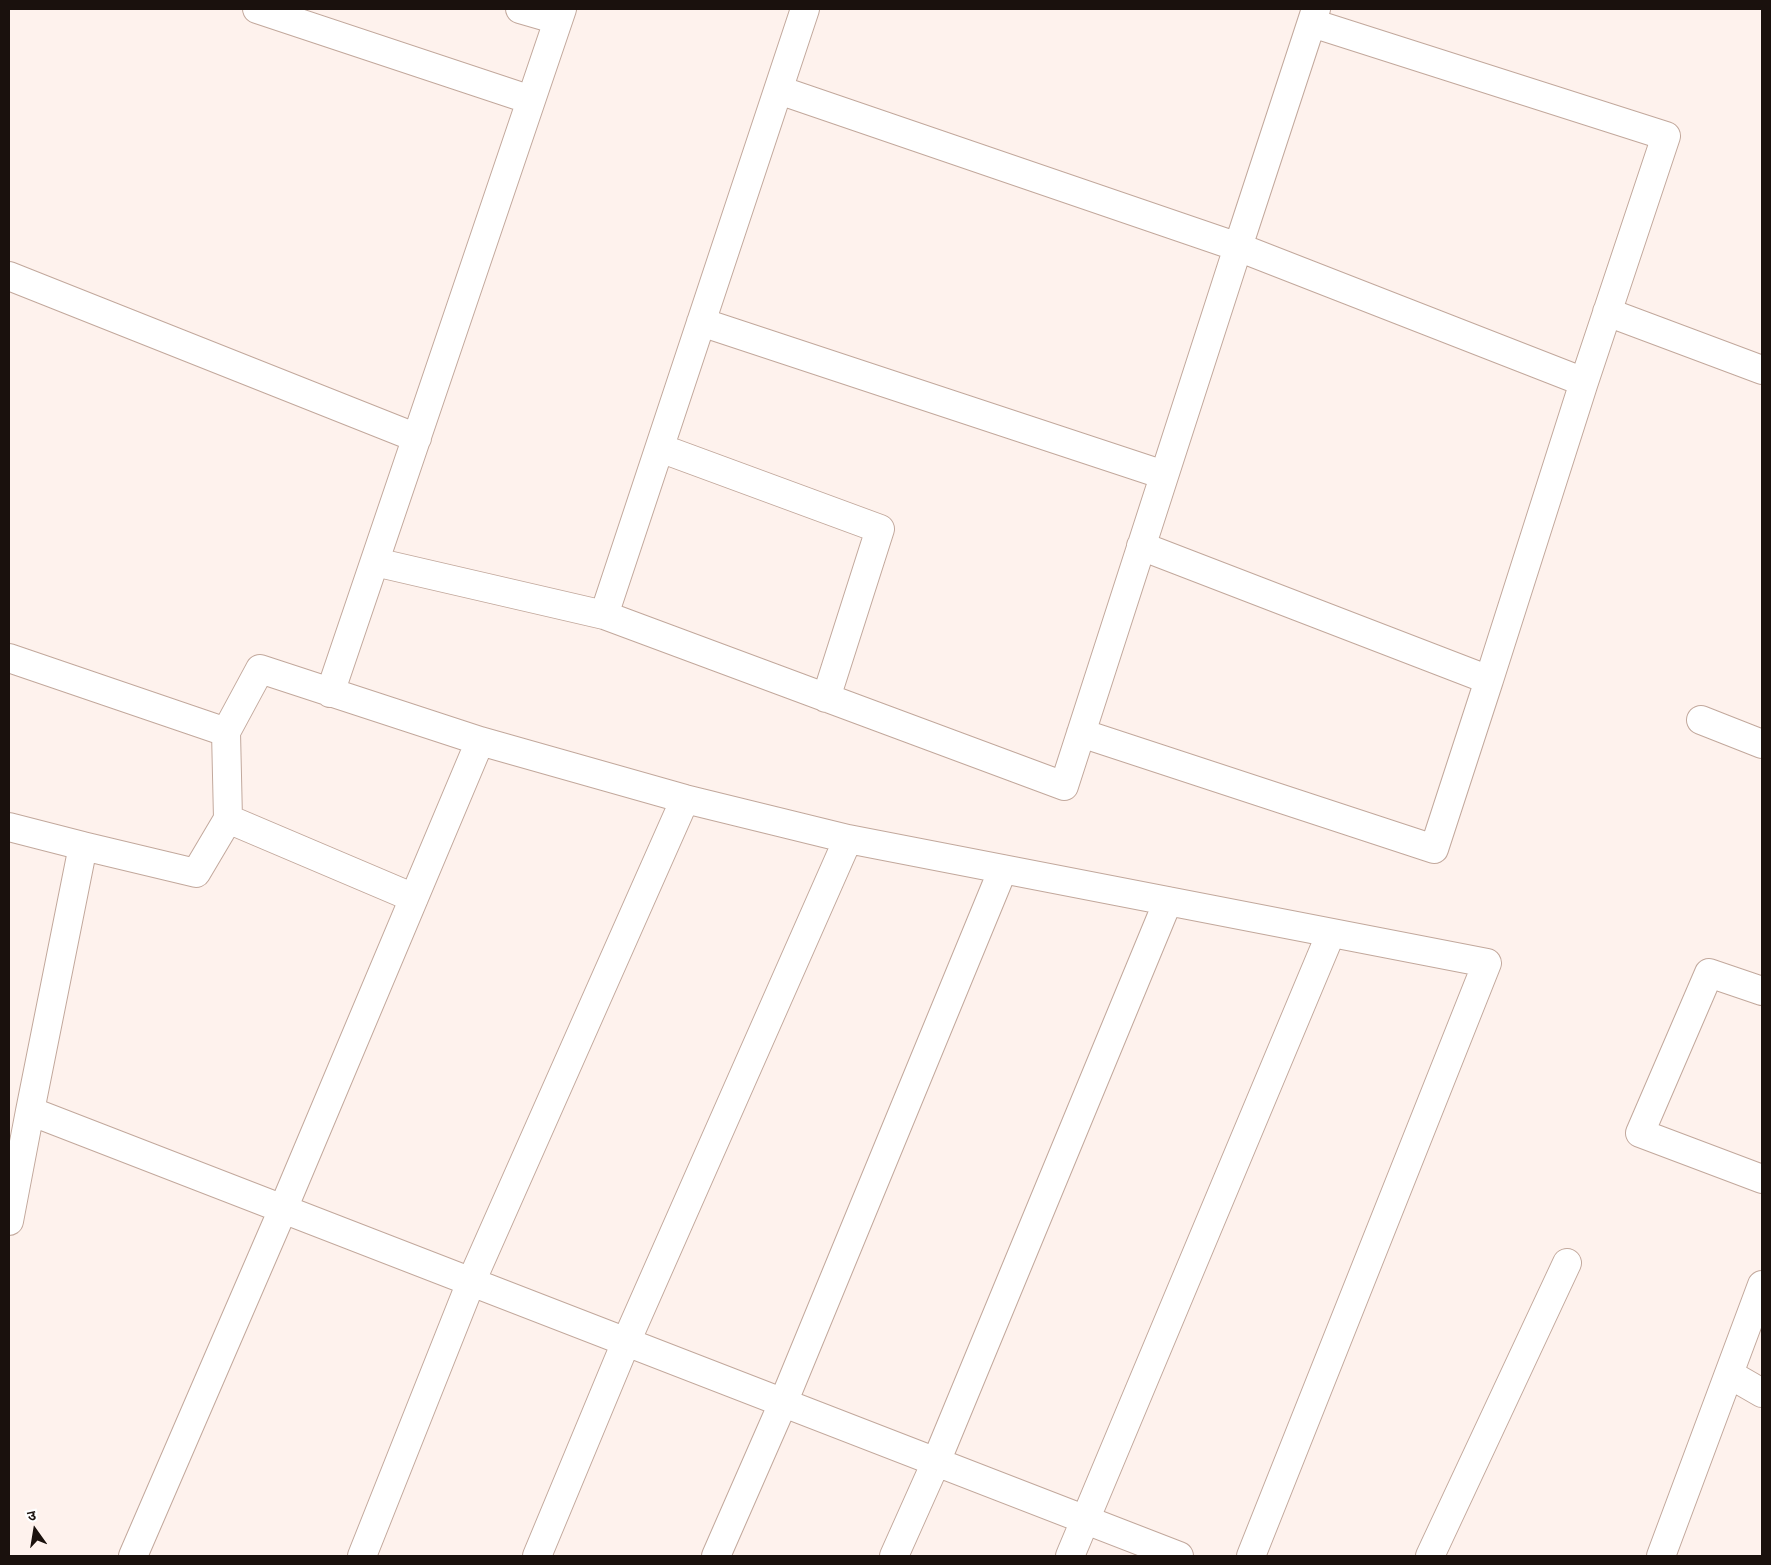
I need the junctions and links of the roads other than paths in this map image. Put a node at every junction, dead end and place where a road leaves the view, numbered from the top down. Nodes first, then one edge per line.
1 (257, 9) edge
2 (520, 9) edge
3 (806, 9) edge
4 (560, 14) edge
5 (1314, 16) edge
6 (779, 90) junction
7 (531, 100) junction
8 (1238, 247) junction
9 (9, 276) edge
10 (1607, 312) junction
11 (701, 322) junction
12 (1762, 370) edge
13 (1584, 382) junction
14 (417, 438) junction
15 (660, 448) junction
16 (1164, 475) junction
17 (1141, 546) junction
18 (375, 562) junction
19 (604, 615) junction
20 (9, 658) edge
21 (1489, 680) junction
22 (330, 693) junction
23 (826, 698) junction
24 (1700, 720) dead end
25 (226, 732) junction
26 (1081, 733) junction
27 (480, 741) junction
28 (1762, 744) edge
29 (685, 799) junction
30 (228, 819) junction
31 (9, 827) edge
32 (848, 839) junction
33 (83, 846) junction
34 (1003, 869) junction
35 (414, 898) junction
36 (1168, 902) junction
37 (1331, 933) junction
38 (1762, 991) edge
39 (30, 1111) junction
40 (1762, 1179) edge
41 (284, 1209) junction
42 (9, 1221) edge
43 (1567, 1263) dead end
44 (471, 1282) junction
45 (1762, 1285) edge
46 (626, 1342) junction
47 (1730, 1374) junction
48 (1762, 1392) edge
49 (783, 1403) junction
50 (936, 1462) junction
51 (1086, 1520) junction
52 (133, 1556) edge
53 (362, 1556) edge
54 (537, 1556) edge
55 (716, 1556) edge
56 (894, 1556) edge
57 (1070, 1556) edge
58 (1179, 1556) edge
59 (1251, 1556) edge
60 (1430, 1556) edge
61 (1661, 1556) edge

1 - 7 street
2 - 4 street
3 - 6 street
4 - 7 street
5 - 8 street
5 - 10 street
6 - 8 street
6 - 11 street
7 - 14 street
8 - 13 street
8 - 16 street
9 - 14 street
10 - 12 street
10 - 13 street
11 - 15 street
11 - 16 street
13 - 21 street
14 - 18 street
15 - 19 street
15 - 23 street
16 - 17 street
17 - 21 street
17 - 26 street
18 - 19 street
18 - 22 street
19 - 23 street
20 - 25 street
21 - 26 street
22 - 25 street
22 - 27 street
23 - 26 street
24 - 28 street
25 - 30 street
27 - 29 street
27 - 35 street
29 - 32 street
29 - 44 street
30 - 33 street
30 - 35 street
31 - 33 street
32 - 34 street
32 - 46 street
33 - 39 street
34 - 36 street
34 - 49 street
35 - 41 street
36 - 37 street
36 - 50 street
37 - 51 street
37 - 59 street
38 - 40 street
39 - 41 street
39 - 42 street
41 - 44 street
41 - 52 street
43 - 60 street
44 - 46 street
44 - 53 street
45 - 47 street
46 - 49 street
46 - 54 street
47 - 48 street
47 - 61 street
49 - 50 street
49 - 55 street
50 - 51 street
50 - 56 street
51 - 57 street
51 - 58 street

